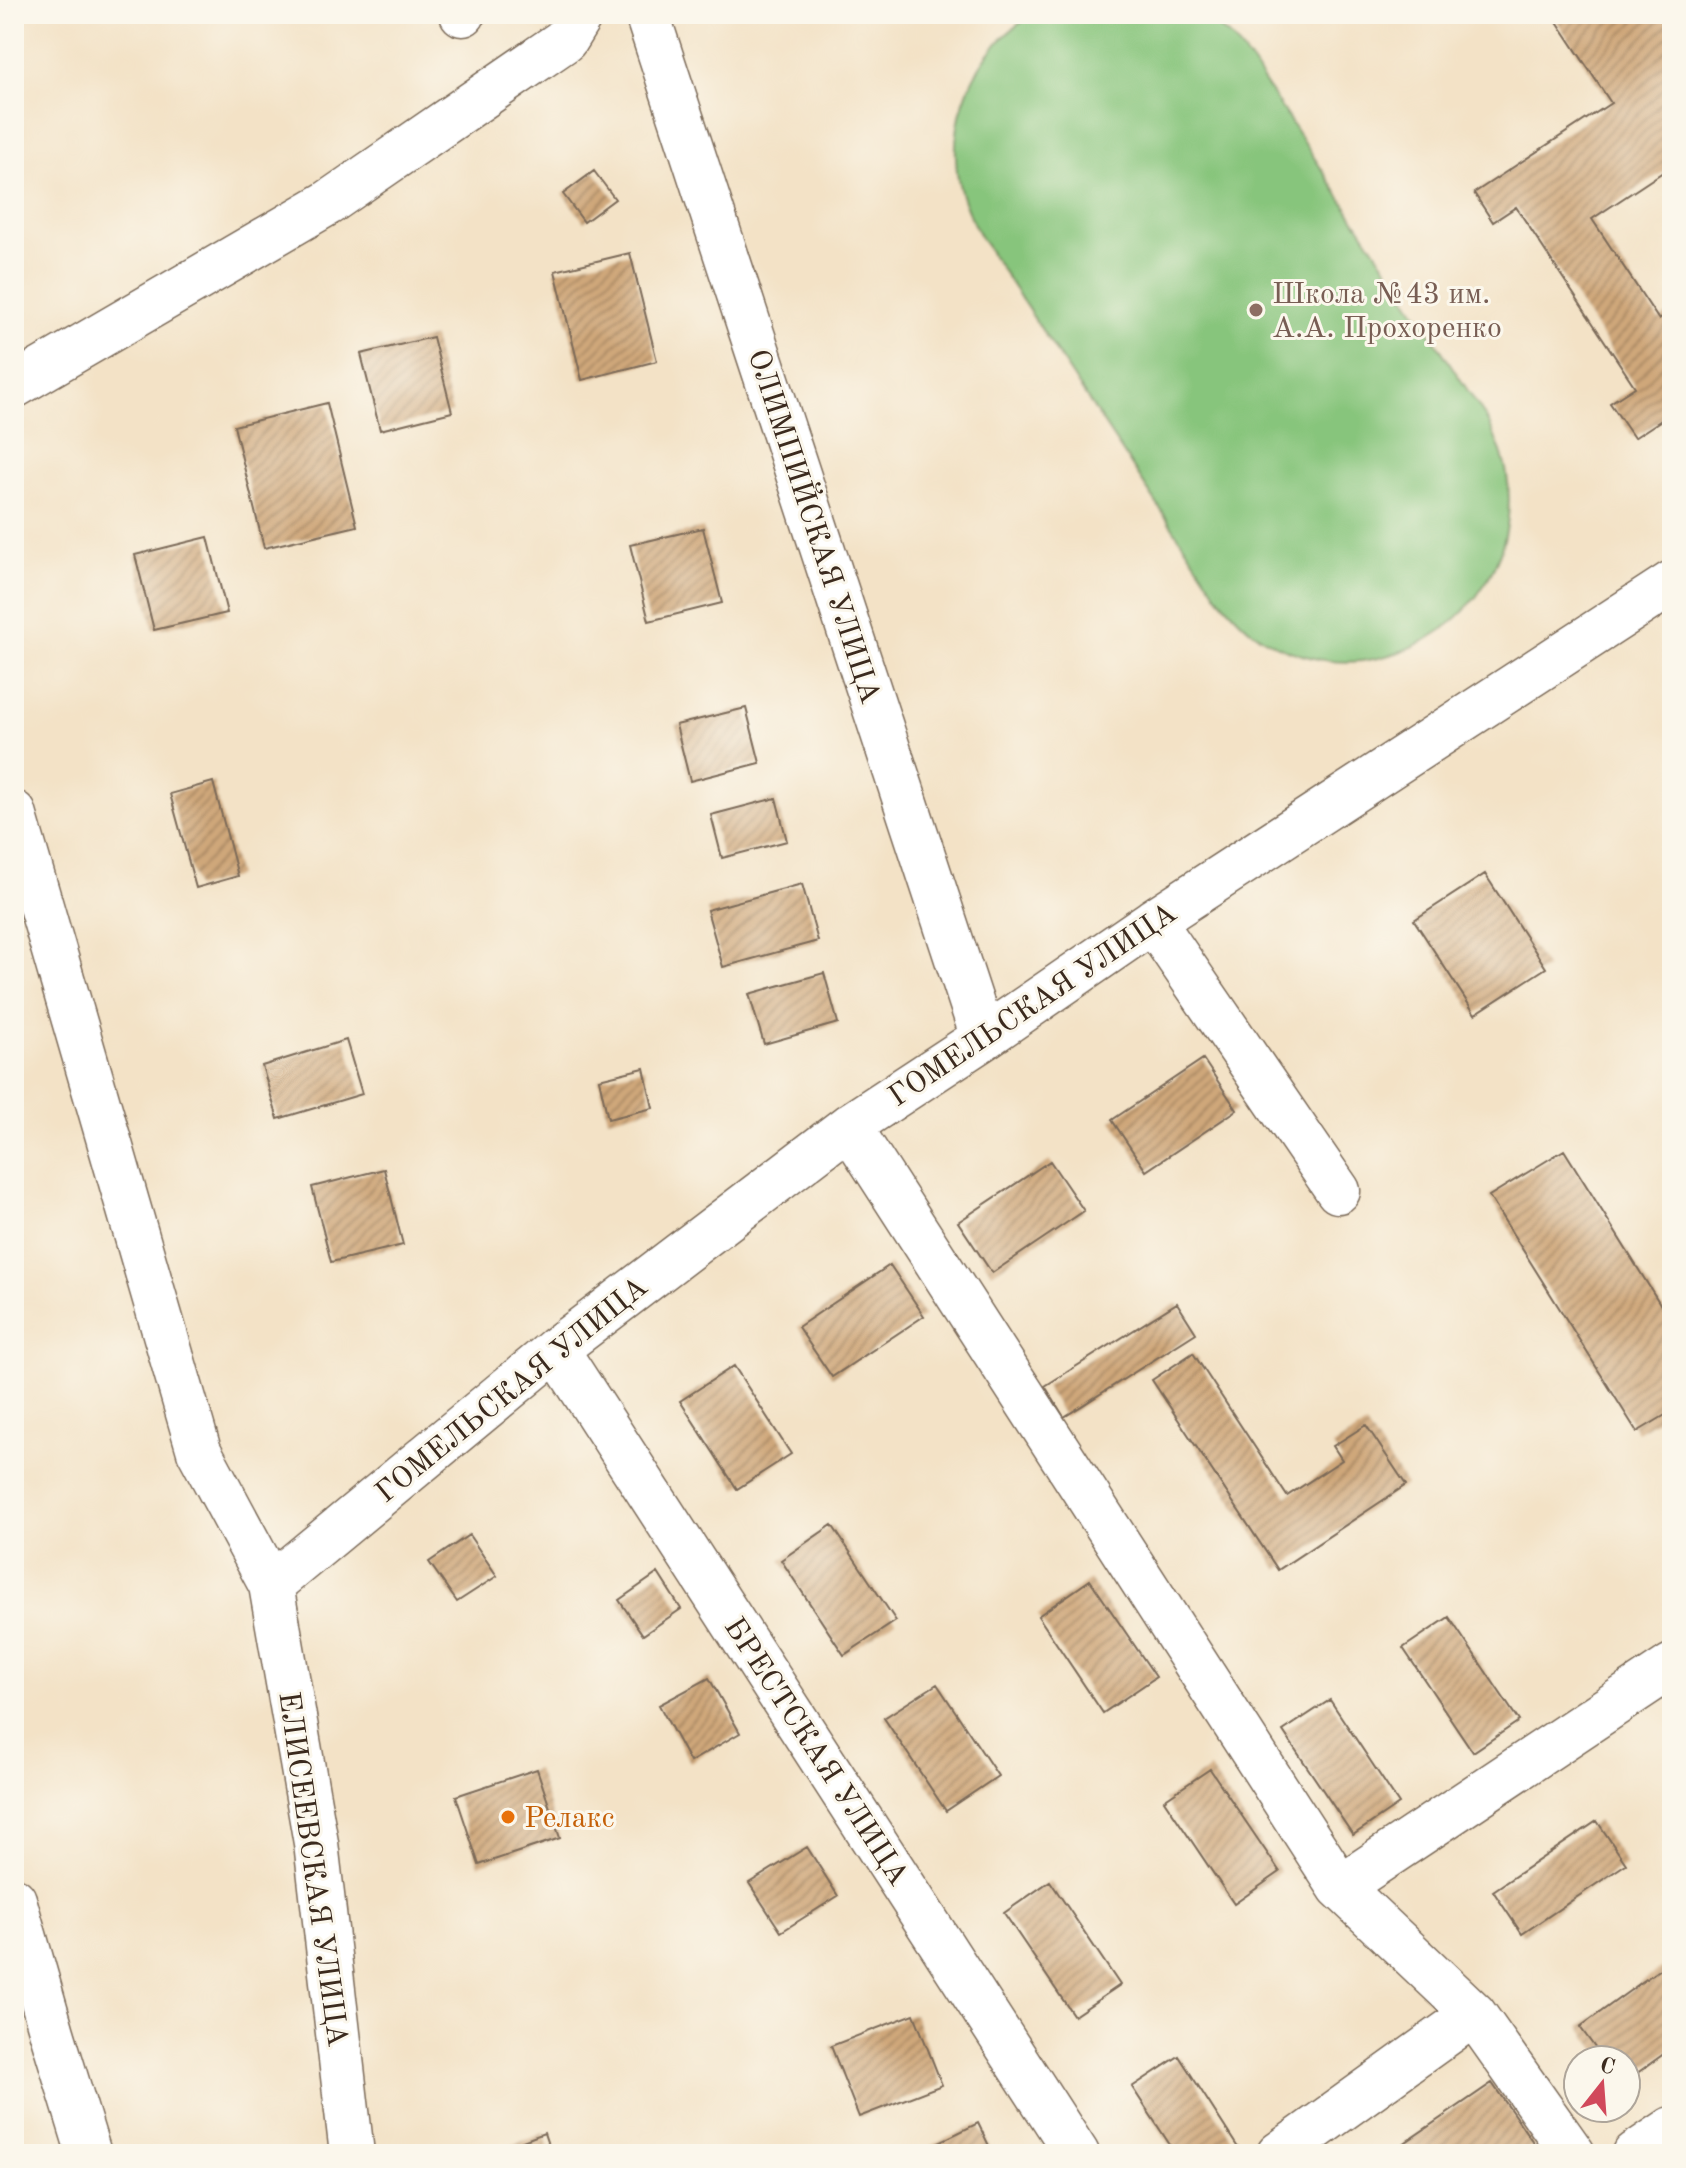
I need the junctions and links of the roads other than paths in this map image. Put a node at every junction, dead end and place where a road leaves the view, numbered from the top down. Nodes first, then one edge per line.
1 (581, 14) edge
2 (647, 14) edge
3 (14, 386) edge
4 (1672, 583) edge
5 (14, 813) edge
6 (1153, 921) junction
7 (983, 1038) junction
8 (849, 1126) junction
9 (1338, 1191) dead end
10 (556, 1349) junction
11 (271, 1585) junction
12 (1672, 1666) edge
13 (1340, 1887) junction
14 (14, 1900) edge
15 (1474, 2014) junction
16 (1672, 2129) edge
17 (89, 2154) edge
18 (352, 2154) edge
19 (1077, 2154) edge
20 (1279, 2154) edge
21 (1573, 2154) edge
22 (1636, 2154) edge

1 - 3 street
2 - 7 street, ОЛИМПИЙСКАЯ УЛИЦА
4 - 6 street, ГОМЕЛЬСКАЯ УЛИЦА
5 - 11 street, ЕЛИСЕЕВСКАЯ УЛИЦА
6 - 7 street, ГОМЕЛЬСКАЯ УЛИЦА
6 - 9 street
7 - 8 street, ГОМЕЛЬСКАЯ УЛИЦА
8 - 10 street, ГОМЕЛЬСКАЯ УЛИЦА
8 - 13 street
10 - 11 street, ГОМЕЛЬСКАЯ УЛИЦА
10 - 19 street, БРЕСТСКАЯ УЛИЦА
11 - 18 street, ЕЛИСЕЕВСКАЯ УЛИЦА
12 - 13 street
13 - 15 street
14 - 17 street
15 - 20 street
15 - 21 street
16 - 22 street

